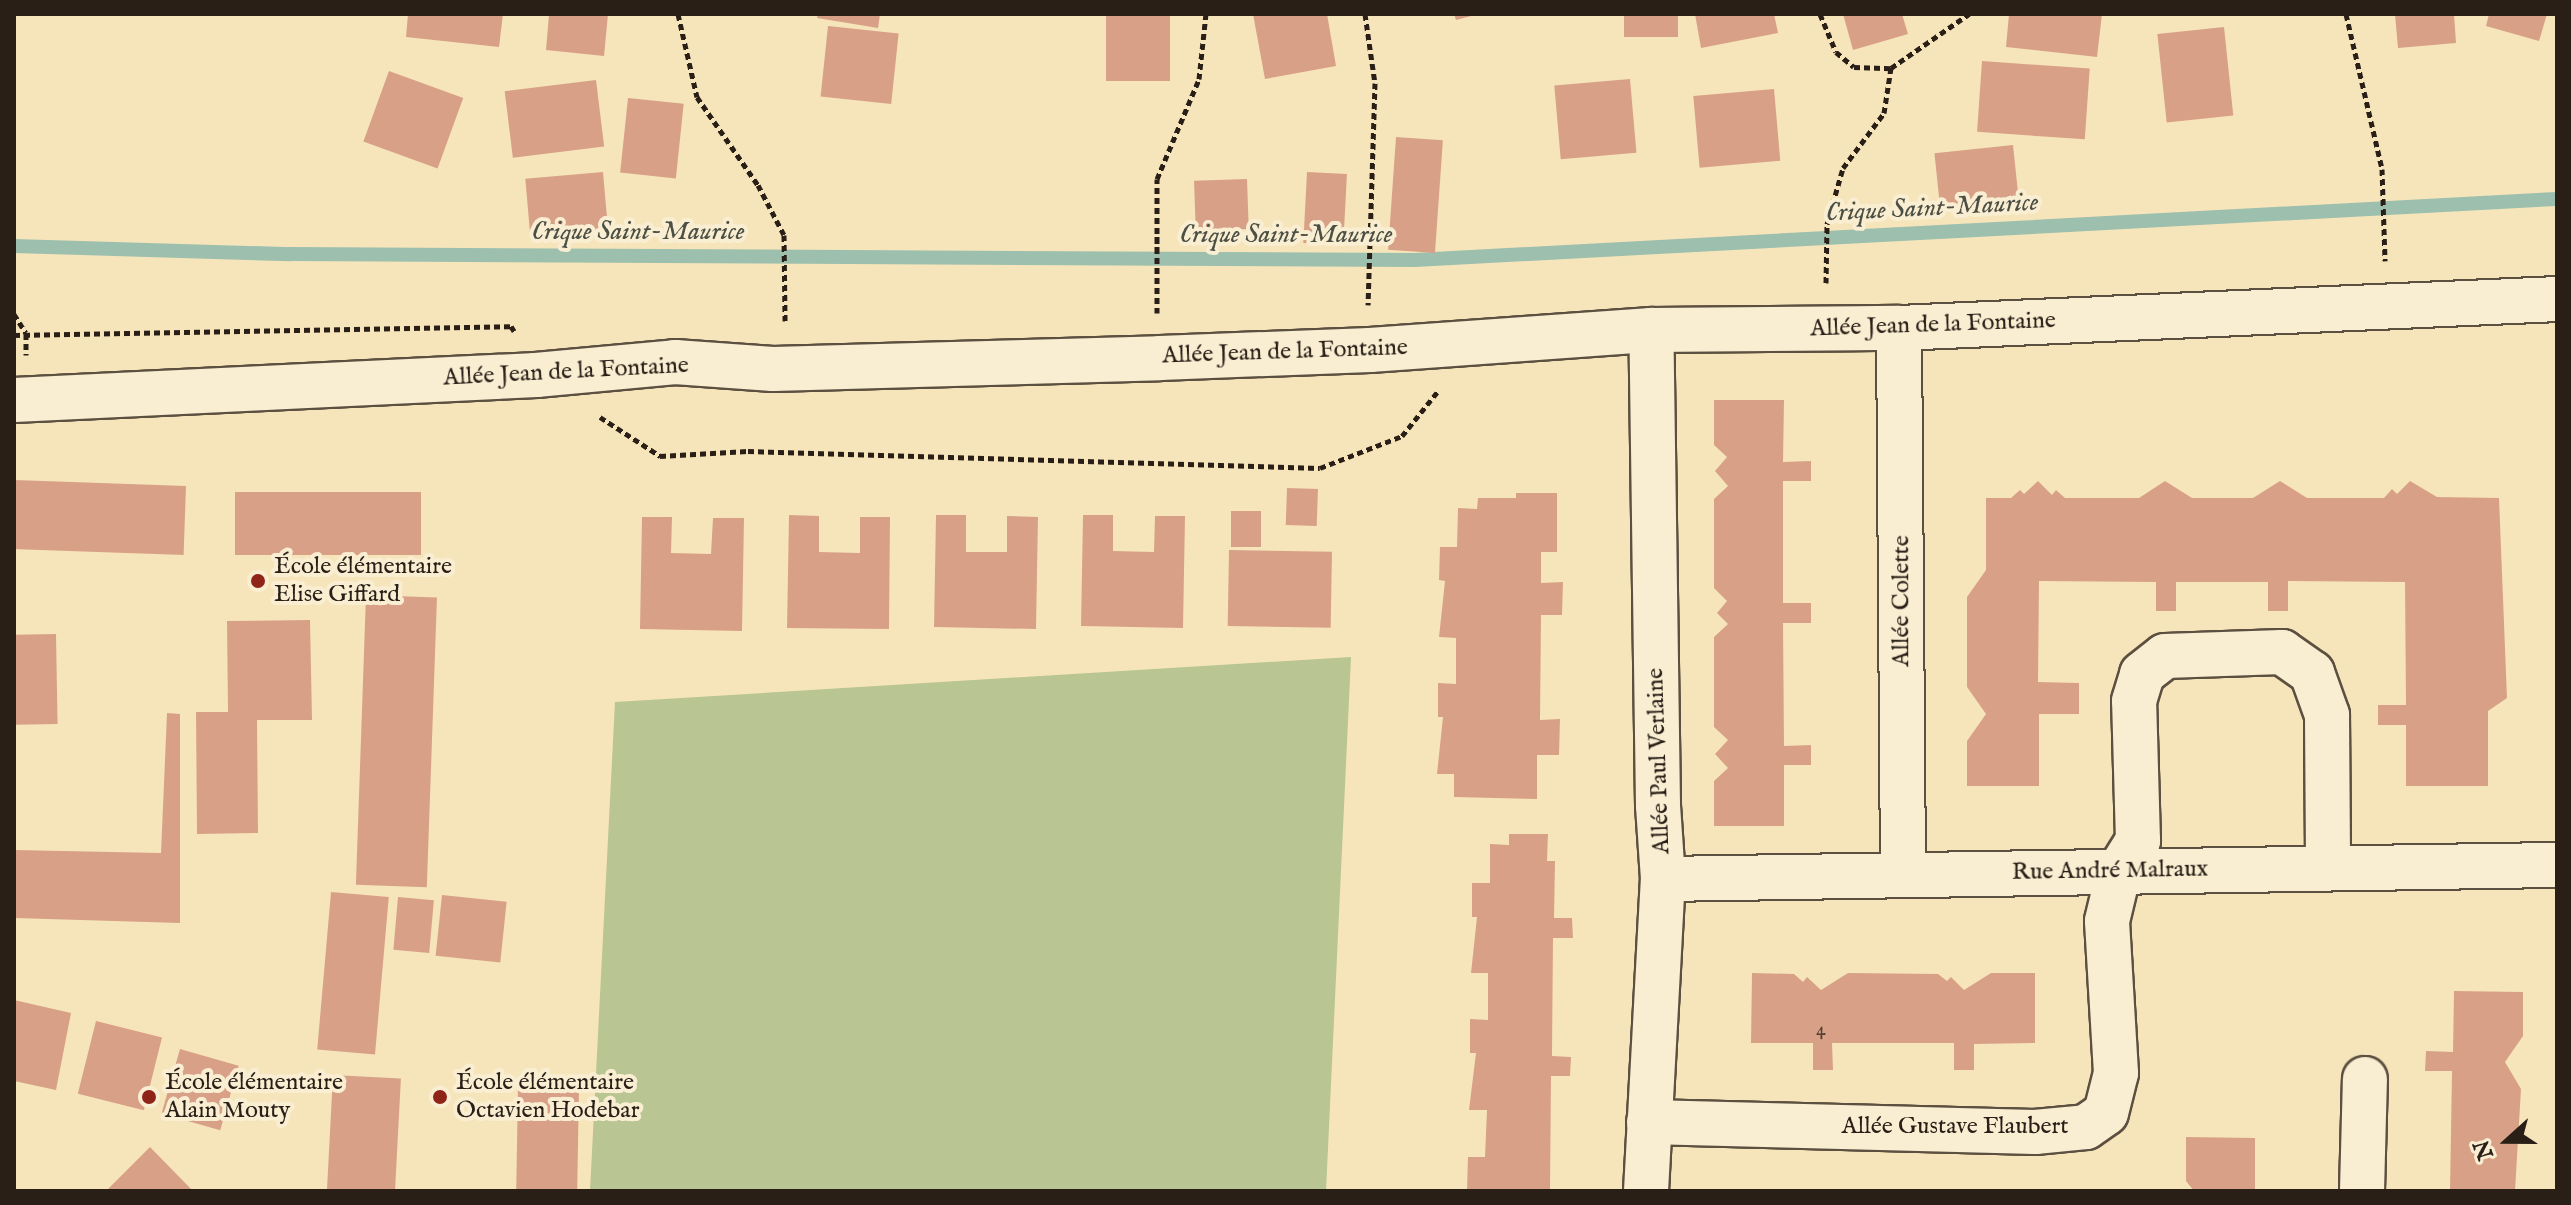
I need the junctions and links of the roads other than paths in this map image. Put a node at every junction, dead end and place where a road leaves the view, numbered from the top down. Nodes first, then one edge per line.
1 (2557, 299) edge
2 (1899, 328) junction
3 (1651, 330) junction
4 (14, 400) edge
5 (2557, 865) edge
6 (2328, 868) junction
7 (2119, 871) junction
8 (1903, 875) junction
9 (1663, 879) junction
10 (2365, 1079) dead end
11 (1649, 1122) junction
12 (1646, 1191) edge
13 (2362, 1191) edge

1 - 2 street, Allée Jean de la Fontaine
2 - 3 street, Allée Jean de la Fontaine
2 - 8 street, Allée Colette
3 - 4 street, Allée Jean de la Fontaine
3 - 9 street, Allée Paul Verlaine
5 - 6 street, Rue André Malraux
6 - 7 street, Rue André Malraux
6 - 7 street, Allée Gustave Flaubert
7 - 8 street, Rue André Malraux
7 - 11 street, Allée Gustave Flaubert
8 - 9 street, Rue André Malraux
9 - 11 street, Allée Paul Verlaine
10 - 13 street
11 - 12 street, Allée Paul Verlaine

